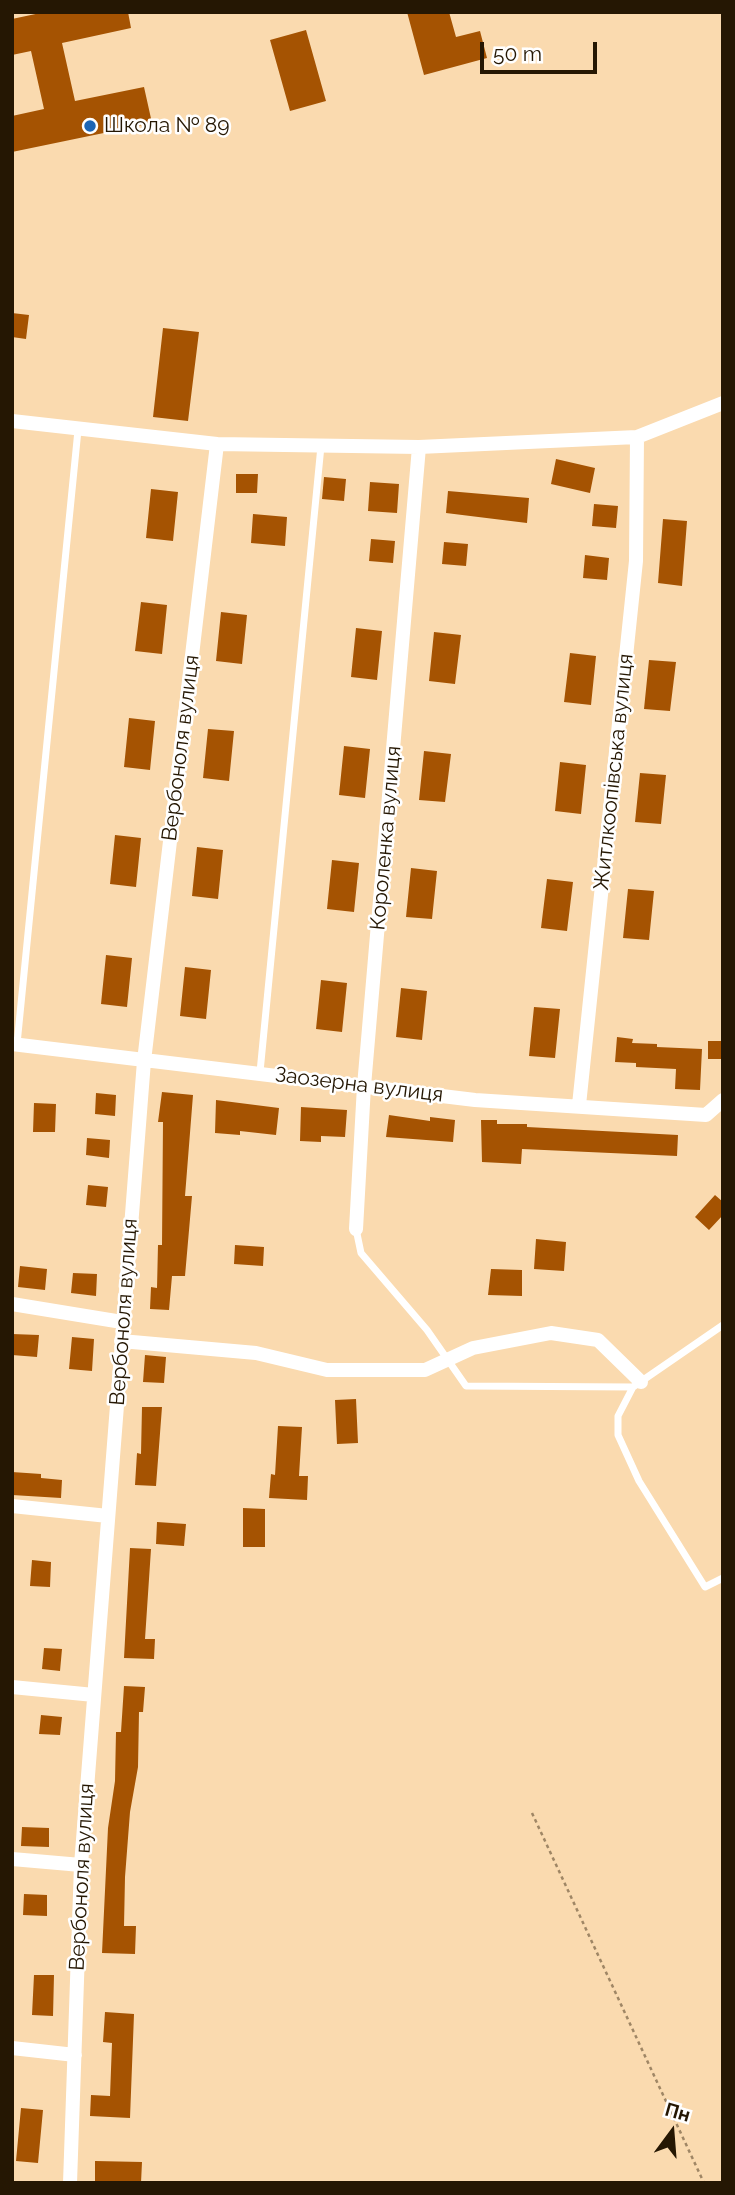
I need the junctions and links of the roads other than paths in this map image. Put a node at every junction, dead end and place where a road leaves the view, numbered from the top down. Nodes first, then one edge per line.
1 (723, 403) edge
2 (12, 421) edge
3 (78, 430) junction
4 (636, 437) junction
5 (217, 444) junction
6 (321, 446) junction
7 (419, 447) junction
8 (14, 1044) edge
9 (144, 1061) junction
10 (260, 1072) junction
11 (364, 1086) junction
12 (723, 1100) edge
13 (579, 1105) junction
14 (356, 1230) joint
15 (12, 1304) edge
16 (122, 1322) junction
17 (723, 1325) edge
18 (121, 1341) junction
19 (446, 1358) junction
20 (637, 1384) junction
21 (12, 1506) edge
22 (108, 1516) junction
23 (723, 1578) edge
24 (12, 1687) edge
25 (94, 1695) junction
26 (12, 1859) edge
27 (81, 1865) junction
28 (12, 2048) edge
29 (75, 2055) junction
30 (70, 2183) edge

1 - 4 street
2 - 3 street
3 - 5 street
3 - 8 lane
4 - 7 street
4 - 13 street, Житлкоопівська вулиця
5 - 6 street
5 - 9 street, Вербоноля вулиця
6 - 7 street
6 - 10 lane
7 - 11 street, Короленка вулиця
8 - 9 street, Заозерна вулиця
9 - 10 street, Заозерна вулиця
9 - 16 street, Вербоноля вулиця
10 - 11 street, Заозерна вулиця
11 - 13 street, Заозерна вулиця
11 - 14 street, Короленка вулиця
12 - 13 street, Заозерна вулиця
14 - 19 lane
15 - 16 street
16 - 18 street, Вербоноля вулиця
17 - 20 lane
18 - 19 street
18 - 22 street, Вербоноля вулиця
19 - 20 lane
19 - 20 street
20 - 23 lane
21 - 22 street
22 - 25 street, Вербоноля вулиця
24 - 25 street
25 - 27 street, Вербоноля вулиця
26 - 27 street
27 - 29 street, Вербоноля вулиця
28 - 29 street
29 - 30 street, Вербоноля вулиця

